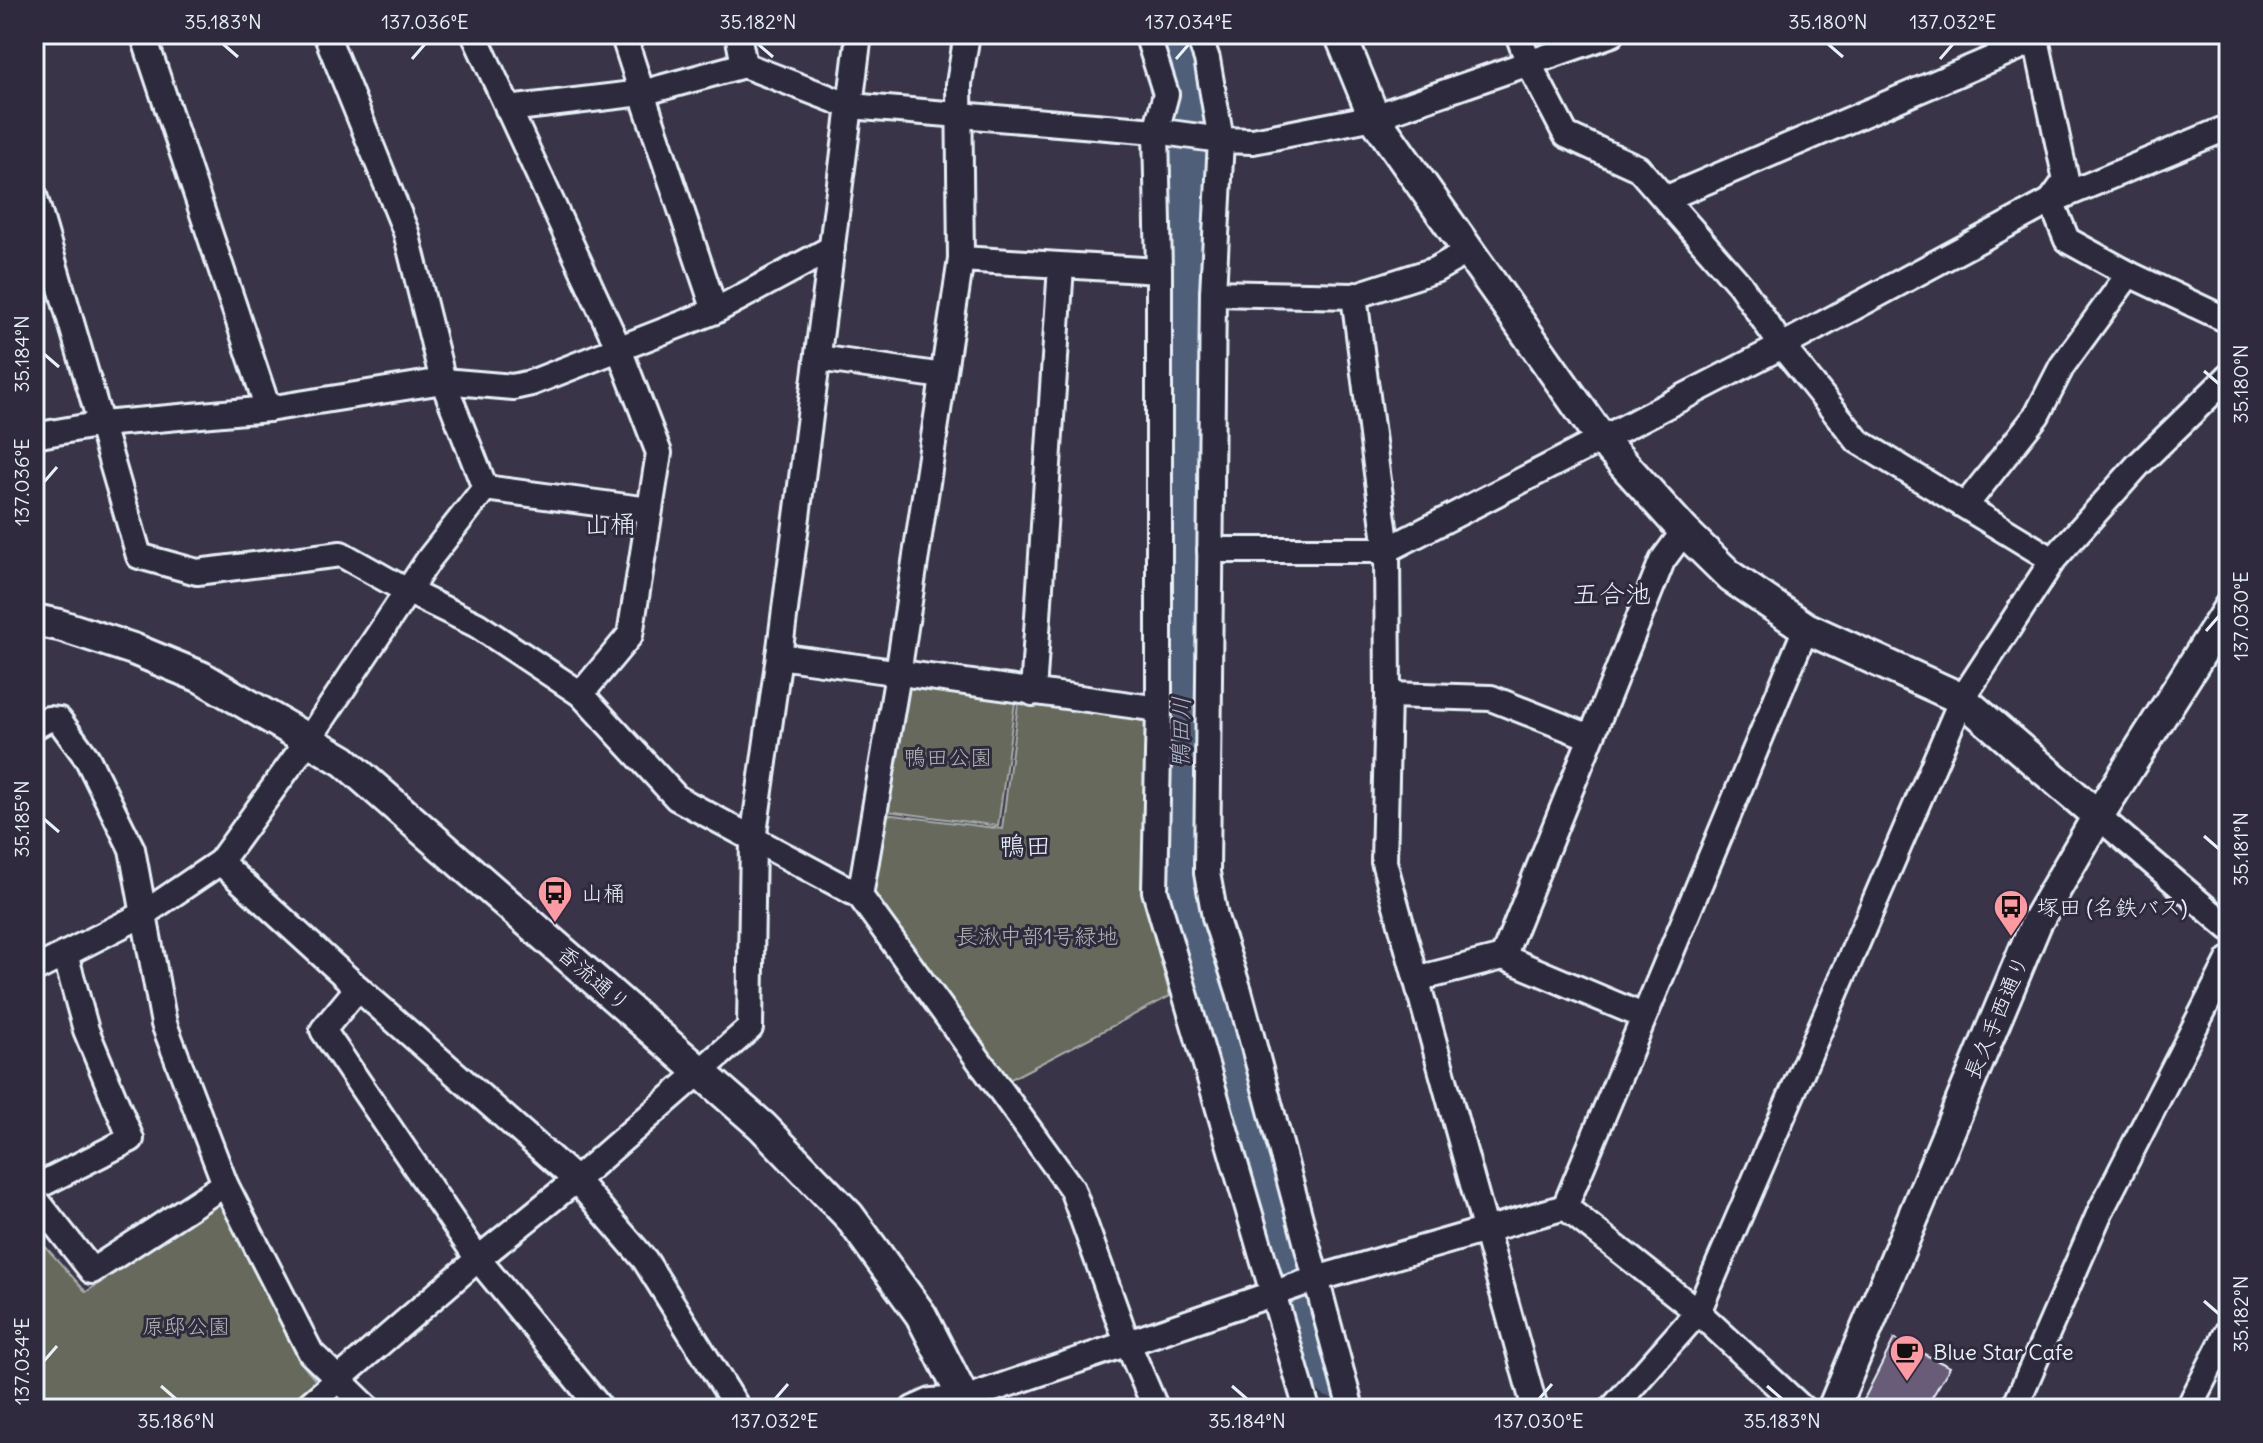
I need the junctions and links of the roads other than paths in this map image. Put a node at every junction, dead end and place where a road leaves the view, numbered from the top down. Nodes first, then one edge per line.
1 (143, 34) edge
2 (326, 34) edge
3 (474, 34) edge
4 (623, 34) edge
5 (738, 34) edge
6 (859, 34) edge
7 (967, 34) edge
8 (1147, 34) edge
9 (1198, 34) edge
10 (1340, 34) edge
11 (1518, 34) edge
12 (1612, 34) edge
13 (2035, 37) edge
14 (1529, 64) junction
15 (744, 65) junction
16 (642, 93) junction
17 (850, 106) junction
18 (508, 109) junction
19 (961, 116) junction
20 (1374, 117) junction
21 (2229, 127) edge
22 (1156, 131) junction
23 (1221, 140) junction
24 (34, 195) edge
25 (1667, 198) junction
26 (2051, 201) junction
27 (832, 248) junction
28 (1468, 251) junction
29 (961, 259) junction
30 (1061, 266) junction
31 (1159, 271) junction
32 (2129, 274) junction
33 (1213, 293) junction
34 (1354, 296) junction
35 (715, 311) junction
36 (2229, 321) edge
37 (1782, 346) junction
38 (619, 349) junction
39 (818, 358) junction
40 (943, 376) junction
41 (2229, 376) edge
42 (443, 381) junction
43 (268, 409) junction
44 (102, 424) junction
45 (34, 436) edge
46 (1602, 440) junction
47 (485, 488) junction
48 (1965, 506) junction
49 (649, 510) junction
50 (1684, 531) junction
51 (1210, 550) junction
52 (1387, 550) junction
53 (2053, 560) junction
54 (407, 591) junction
55 (2229, 608) edge
56 (34, 620) edge
57 (1806, 628) junction
58 (779, 656) junction
59 (898, 674) junction
60 (1033, 693) junction
61 (581, 694) junction
62 (1388, 695) junction
63 (1962, 699) junction
64 (1159, 709) junction
65 (34, 727) edge
66 (1590, 737) junction
67 (309, 739) junction
68 (2098, 816) junction
69 (753, 840) junction
70 (220, 862) junction
71 (860, 896) junction
72 (142, 915) junction
73 (2229, 928) edge
74 (65, 954) junction
75 (1503, 957) junction
76 (2229, 960) edge
77 (34, 970) edge
78 (1417, 979) junction
79 (358, 988) junction
80 (1643, 1016) junction
81 (702, 1071) junction
82 (576, 1180) junction
83 (225, 1184) junction
84 (34, 1188) edge
85 (34, 1197) edge
86 (1565, 1207) junction
87 (1485, 1230) junction
88 (478, 1259) junction
89 (1316, 1279) junction
90 (1273, 1293) junction
91 (1698, 1312) junction
92 (2229, 1329) edge
93 (1127, 1342) junction
94 (337, 1381) junction
95 (966, 1404) edge
96 (304, 1409) edge
97 (369, 1409) edge
98 (601, 1409) edge
99 (738, 1409) edge
100 (913, 1409) edge
101 (1156, 1409) edge
102 (1307, 1409) edge
103 (1351, 1409) edge
104 (1535, 1409) edge
105 (1612, 1409) edge
106 (1803, 1409) edge
107 (1833, 1409) edge
108 (2014, 1409) edge
109 (2188, 1409) edge

1 - 43 street
2 - 42 street
3 - 18 street
4 - 16 street
5 - 15 street
6 - 17 street
7 - 19 street
8 - 22 street
9 - 23 street
10 - 20 street
11 - 14 street
12 - 14 street
13 - 25 street
13 - 26 street
14 - 20 street
14 - 25 street
15 - 16 street
15 - 17 street
16 - 18 street
16 - 35 street
17 - 19 street
17 - 27 street
18 - 38 street
19 - 22 street
19 - 29 street
20 - 23 street
20 - 28 street
21 - 26 street
22 - 23 street
22 - 31 street
23 - 33 street
24 - 44 street
25 - 37 street
26 - 32 street
26 - 37 street
27 - 35 street
27 - 39 street
28 - 34 street
28 - 46 street
29 - 30 street
29 - 40 street
30 - 31 street
30 - 60 street
31 - 64 street
32 - 36 street
32 - 48 street
33 - 34 street
33 - 51 street
34 - 52 street
35 - 38 street
37 - 46 street
37 - 48 street
38 - 42 street
38 - 49 street
39 - 40 street
39 - 58 street
40 - 59 street
41 - 53 street
42 - 43 street
42 - 47 street
43 - 44 street
44 - 45 street
44 - 54 street
46 - 50 street
46 - 52 street
47 - 49 street
47 - 54 street
48 - 53 street
49 - 61 street
50 - 57 street
50 - 66 street
51 - 52 street
51 - 89 street
52 - 62 street
53 - 63 street
54 - 61 street
54 - 67 street
55 - 68 street, 長久手西通り
56 - 67 street, 香流通り
57 - 63 street
57 - 80 street
58 - 59 street
58 - 69 street
59 - 60 street
59 - 71 street
60 - 64 street
61 - 69 street
62 - 66 street
62 - 78 street
63 - 68 street
63 - 91 street
64 - 90 street
65 - 72 street
66 - 75 street
67 - 70 street
67 - 81 street, 香流通り
68 - 73 street
68 - 107 street, 長久手西通り
69 - 71 street
69 - 81 street
70 - 72 street
70 - 79 street
71 - 93 street
72 - 74 street
72 - 83 street
74 - 77 street
74 - 84 street
75 - 78 street
75 - 80 street
76 - 108 street
78 - 87 street
79 - 82 street
79 - 88 street
80 - 86 street
81 - 82 street
81 - 95 street, 香流通り
82 - 88 street
82 - 99 street
83 - 85 street
83 - 94 street
86 - 87 street
86 - 91 street
87 - 89 street
87 - 104 street
88 - 94 street
88 - 98 street
89 - 90 street
89 - 103 street
90 - 93 street
90 - 102 street
91 - 105 street
91 - 106 street
92 - 109 street
93 - 95 street
93 - 101 street
94 - 96 street
94 - 97 street
95 - 100 street

